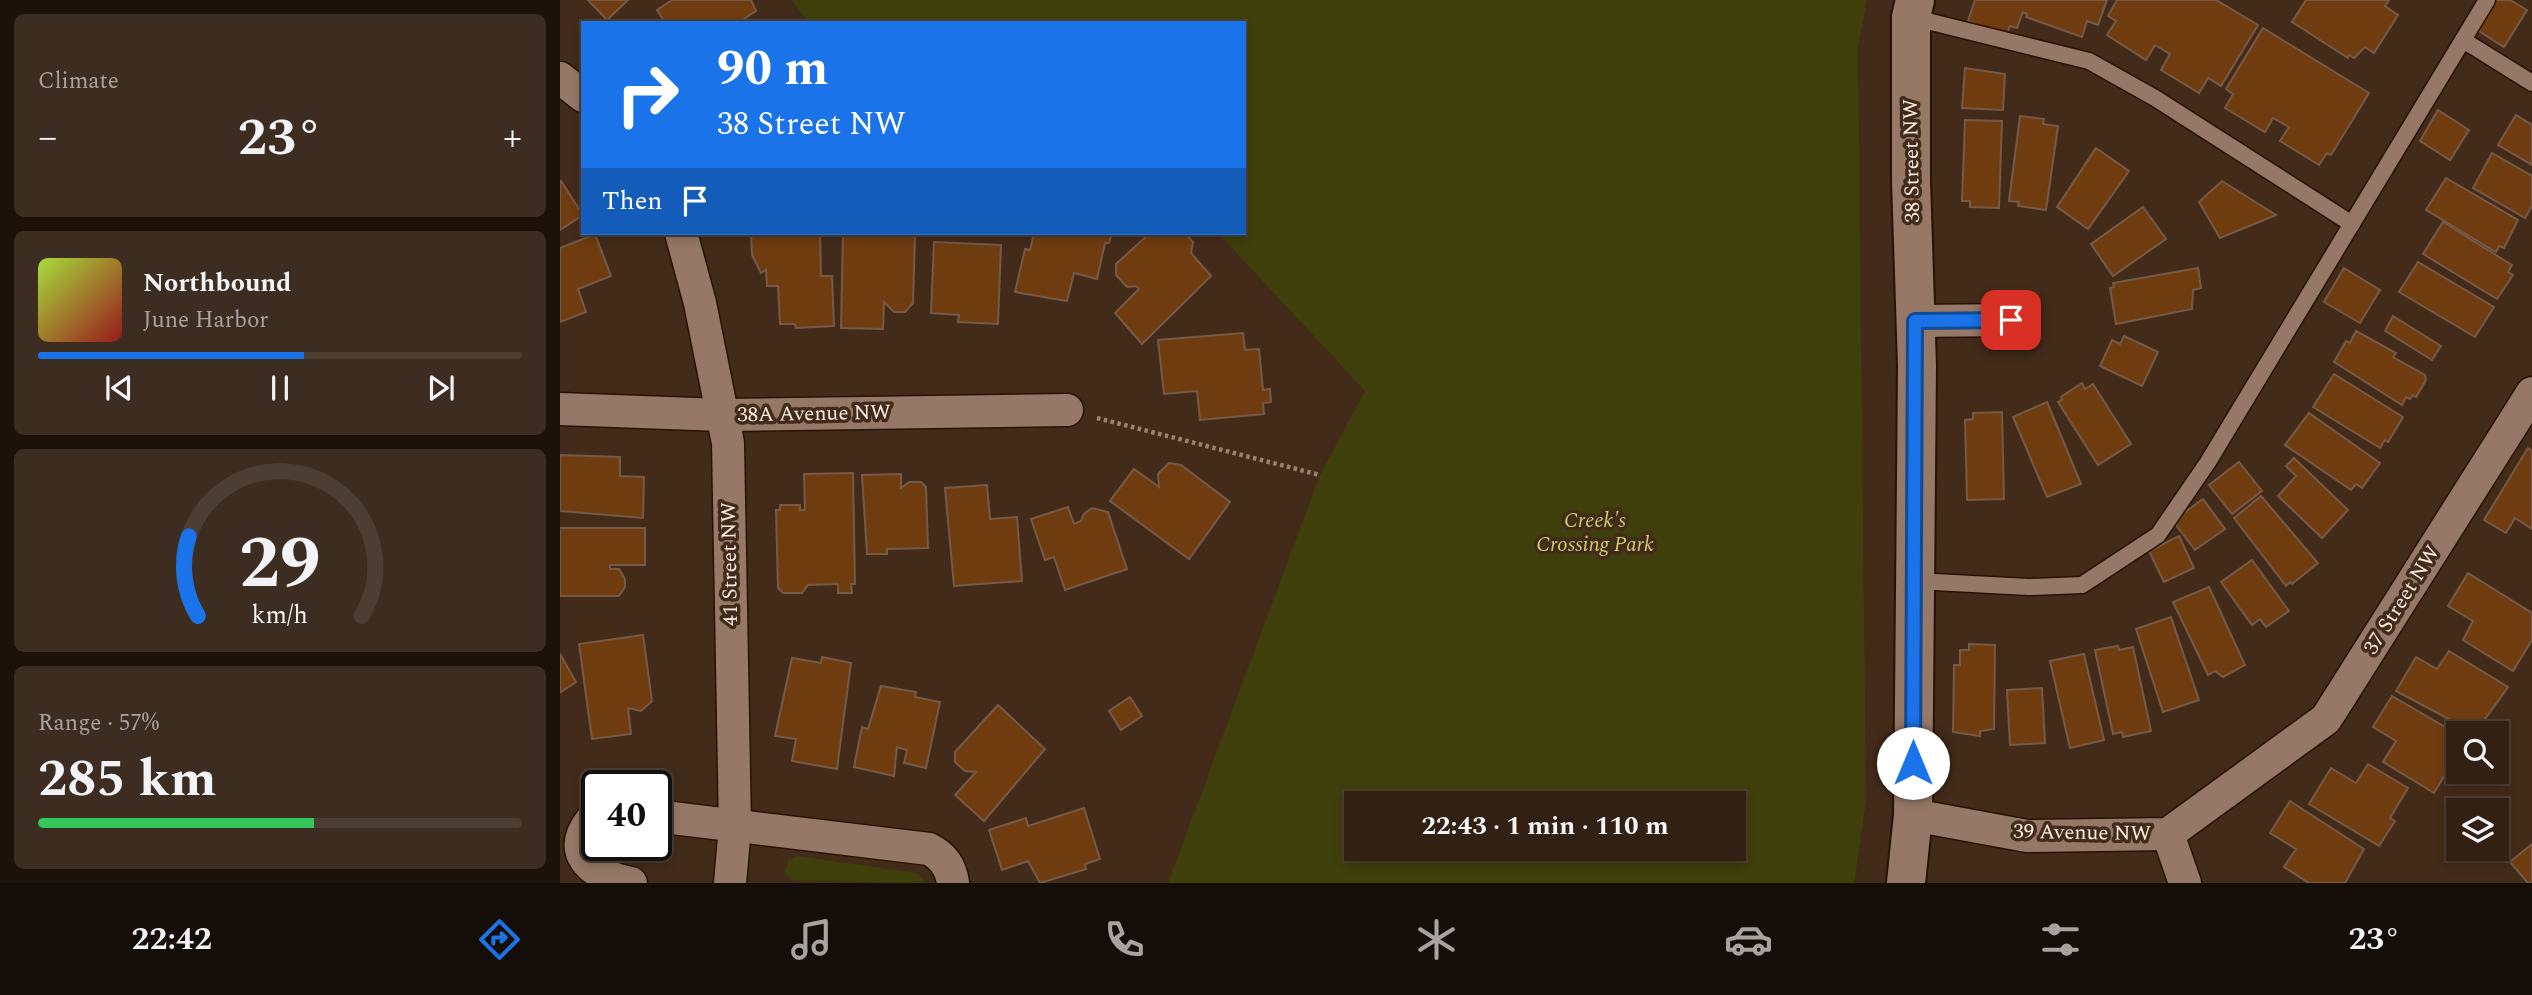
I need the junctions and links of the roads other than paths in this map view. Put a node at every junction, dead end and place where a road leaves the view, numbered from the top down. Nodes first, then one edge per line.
1 (2487, 0) edge
2 (1913, 8) edge
3 (2463, 40) junction
4 (560, 78) edge
5 (2532, 83) edge
6 (581, 94) edge
7 (2352, 224) junction
8 (682, 235) edge
9 (2011, 320) dead end
10 (1915, 321) junction
11 (2532, 393) edge
12 (560, 409) edge
13 (1067, 410) road end
14 (722, 415) junction
15 (1915, 580) junction
16 (2243, 780) joint
17 (1913, 815) junction
18 (672, 818) edge
19 (735, 827) junction
20 (2168, 834) junction
21 (586, 861) edge
22 (631, 883) edge
23 (730, 883) edge
24 (953, 883) edge
25 (1906, 883) edge
26 (2185, 883) edge

1 - 3 lane
2 - 7 lane
2 - 10 street, 38 Street NW
3 - 5 lane
3 - 7 lane
4 - 6 street
7 - 15 lane
8 - 14 street, 41 Street NW
9 - 10 street
10 - 15 street, 38 Street NW
11 - 16 street, 37 Street NW
12 - 14 street, 38A Avenue NW
13 - 14 street, 38A Avenue NW
14 - 19 street, 41 Street NW
15 - 17 street, 38 Street NW
16 - 20 street, 39 Avenue NW
17 - 20 street, 39 Avenue NW
17 - 25 street, 38 Street NW
18 - 19 street
19 - 23 street, 41 Street NW
19 - 24 street
20 - 26 street, 39 Avenue NW
21 - 22 street

